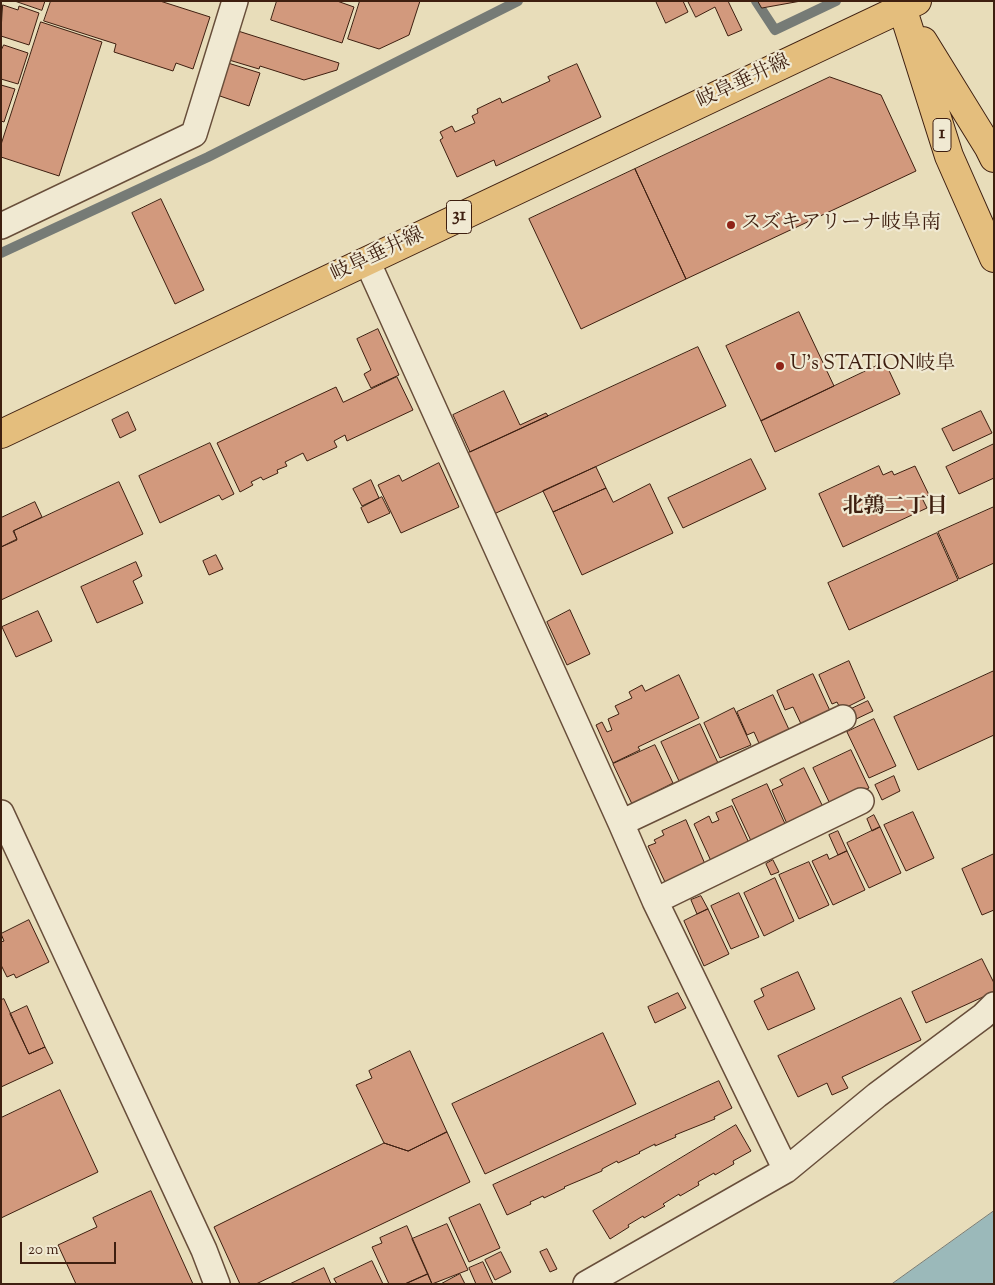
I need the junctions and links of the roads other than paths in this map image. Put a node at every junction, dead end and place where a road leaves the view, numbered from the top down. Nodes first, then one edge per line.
1 (235, 1) edge
2 (906, 4) edge
3 (994, 158) edge
4 (1, 226) edge
5 (994, 258) edge
6 (366, 261) junction
7 (1, 434) edge
8 (843, 718) dead end
9 (861, 801) dead end
10 (1, 813) edge
11 (621, 823) junction
12 (655, 901) junction
13 (994, 1005) edge
14 (786, 1170) junction
15 (217, 1284) edge
16 (586, 1284) edge

1 - 4 street
2 - 3 main road, 1
2 - 5 main road, 1
2 - 6 main road, 岐阜垂井線 / 31
6 - 7 main road, 岐阜垂井線 / 31
6 - 11 street
8 - 11 street
9 - 12 street
10 - 15 street
11 - 12 street
12 - 14 street
13 - 14 street
14 - 16 street

